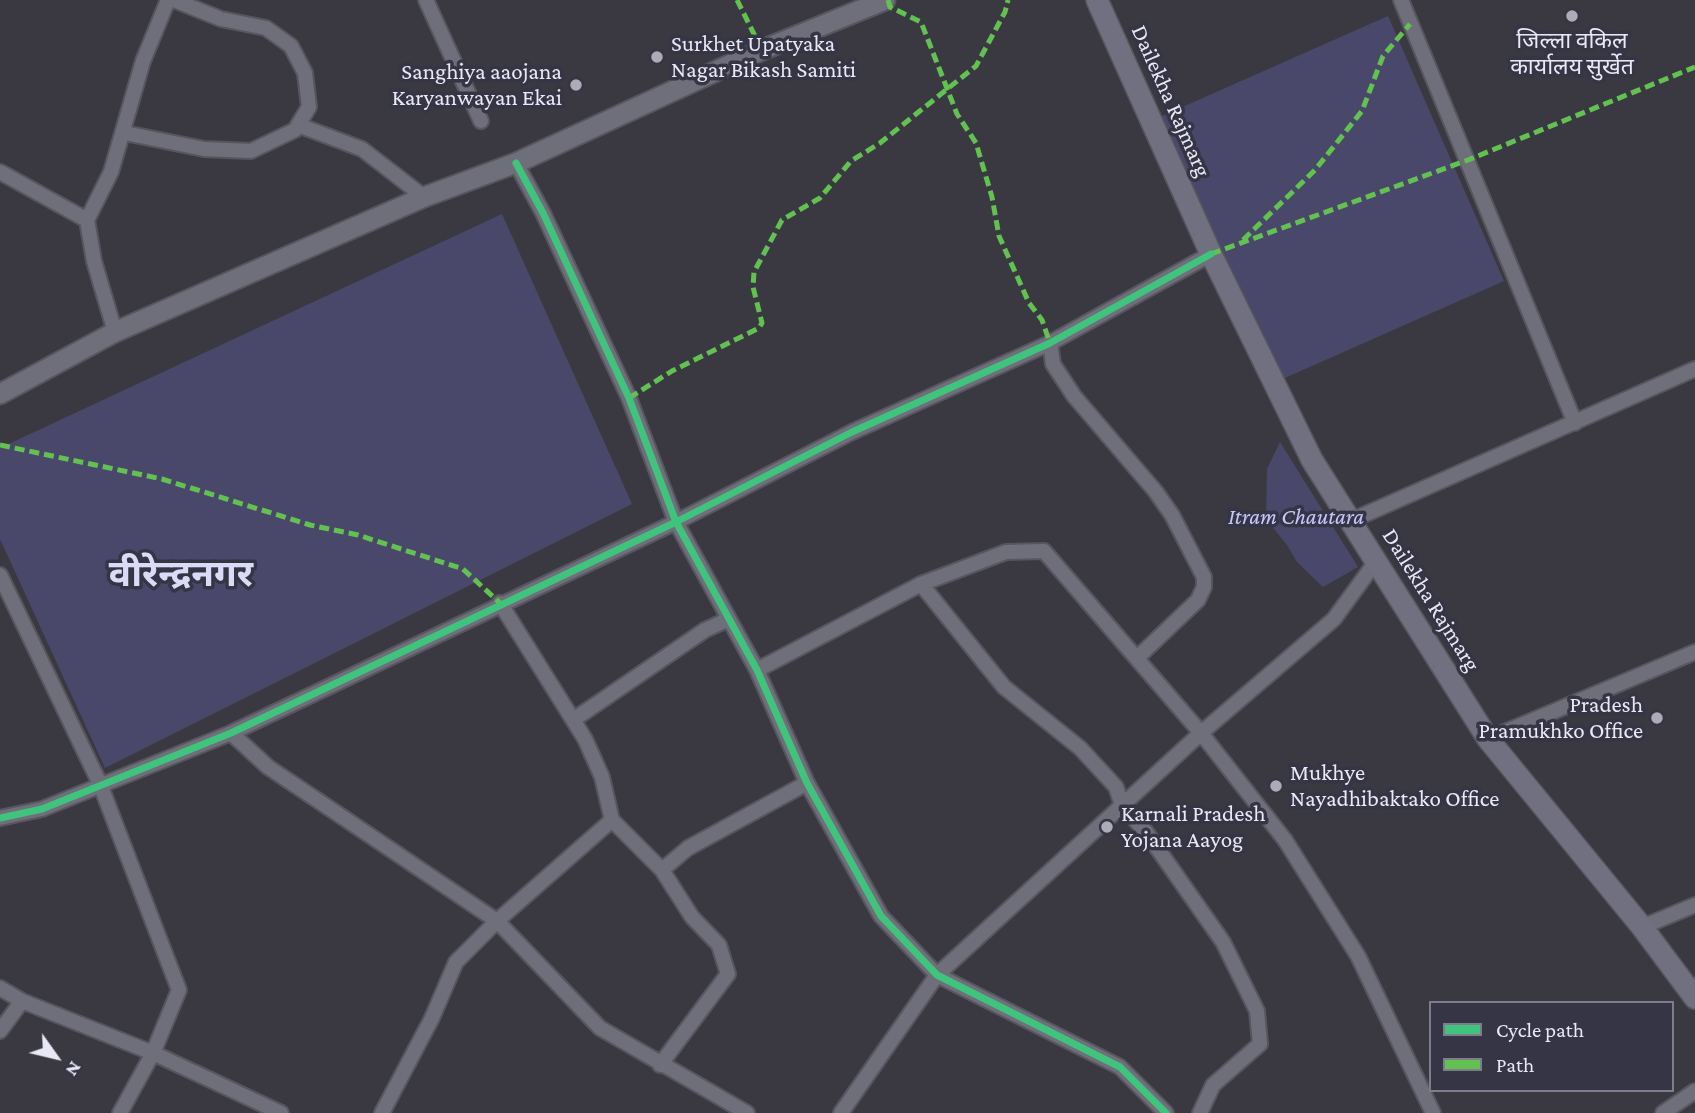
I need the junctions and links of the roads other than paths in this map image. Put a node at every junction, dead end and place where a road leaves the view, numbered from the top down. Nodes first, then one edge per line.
1 (168, 0) edge
2 (174, 0) edge
3 (426, 0) edge
4 (885, 0) edge
5 (1097, 0) edge
6 (1401, 0) edge
7 (481, 121) dead end
8 (298, 125) junction
9 (125, 133) junction
10 (516, 163) junction
11 (0, 172) edge
12 (424, 197) junction
13 (86, 220) junction
14 (1211, 254) junction
15 (115, 332) junction
16 (1050, 343) junction
17 (1695, 369) edge
18 (0, 394) edge
19 (1575, 423) junction
20 (676, 522) junction
21 (1350, 522) junction
22 (1377, 560) junction
23 (0, 575) edge
24 (921, 584) junction
25 (500, 603) junction
26 (729, 618) junction
27 (1695, 652) edge
28 (1138, 659) junction
29 (757, 670) junction
30 (573, 719) junction
31 (231, 733) junction
32 (1201, 733) junction
33 (1488, 739) junction
34 (100, 783) junction
35 (807, 783) junction
36 (1122, 805) junction
37 (0, 818) edge
38 (612, 820) junction
39 (662, 870) junction
40 (1695, 905) edge
41 (497, 921) junction
42 (1642, 927) junction
43 (937, 975) junction
44 (0, 988) edge
45 (1695, 998) edge
46 (22, 1001) junction
47 (0, 1031) edge
48 (153, 1054) junction
49 (660, 1065) junction
50 (1695, 1091) edge
51 (255, 1108) edge
52 (120, 1113) edge
53 (281, 1113) edge
54 (382, 1113) edge
55 (747, 1113) edge
56 (841, 1113) edge
57 (1166, 1113) edge
58 (1200, 1113) edge
59 (1433, 1113) edge
60 (1663, 1113) edge

1 - 9 street
2 - 8 street
3 - 7 street
4 - 10 street
5 - 14 main road, Dailekha Rajmarg
6 - 19 street
8 - 9 street
8 - 12 street
9 - 13 street
10 - 12 street
10 - 20 street
11 - 13 street
12 - 15 street
13 - 15 street
14 - 16 street
14 - 21 main road, Dailekha Rajmarg
15 - 18 street
16 - 20 street
16 - 28 street
17 - 19 street
19 - 21 street
20 - 25 street
20 - 26 street
21 - 22 main road, Dailekha Rajmarg
22 - 32 street
22 - 33 main road, Dailekha Rajmarg
23 - 34 street
24 - 28 street
24 - 29 street
24 - 36 street
25 - 30 street
25 - 31 street
26 - 29 street
26 - 30 street
27 - 33 street
28 - 32 street
29 - 35 street
30 - 38 street
31 - 34 street
31 - 41 street
32 - 36 street
32 - 59 street
33 - 42 main road, Dailekha Rajmarg
34 - 37 street
34 - 48 street
35 - 39 street
35 - 43 street
36 - 43 street
36 - 58 street
38 - 39 street
38 - 41 street
39 - 49 street
40 - 42 street
41 - 49 street
41 - 54 street
42 - 45 main road, Dailekha Rajmarg
43 - 56 street
43 - 57 street
44 - 46 street
46 - 47 street
46 - 48 street
48 - 51 street
48 - 52 street
49 - 55 street
50 - 60 street
51 - 53 street

